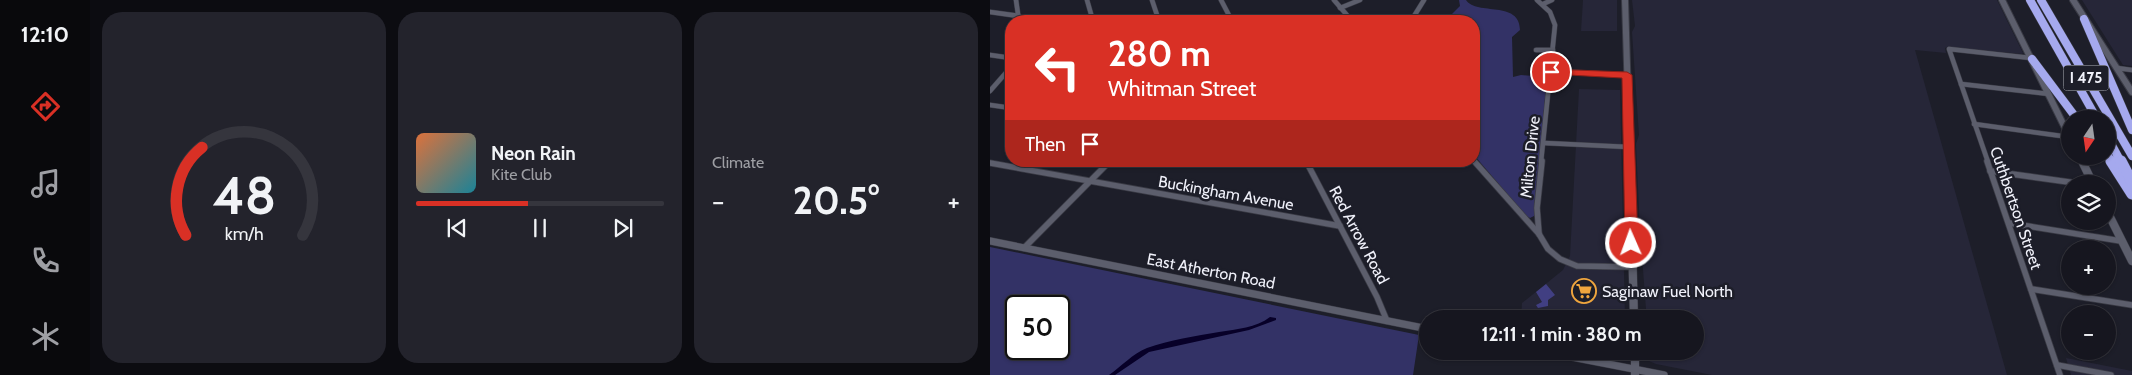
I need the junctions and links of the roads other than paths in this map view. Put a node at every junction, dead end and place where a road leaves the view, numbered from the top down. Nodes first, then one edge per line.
1 (1016, 0) edge
2 (1087, 0) edge
3 (1152, 0) edge
4 (1221, 0) edge
5 (1334, 0) edge
6 (1360, 0) edge
7 (1424, 0) edge
8 (1537, 0) edge
9 (1552, 0) edge
10 (1625, 0) edge
11 (2002, 0) edge
12 (2030, 0) edge
13 (2041, 0) edge
14 (2073, 0) edge
15 (1543, 4) junction
16 (1340, 8) junction
17 (990, 12) edge
18 (1018, 15) edge
19 (1091, 15) edge
20 (1157, 15) edge
21 (1229, 15) edge
22 (1346, 15) edge
23 (1415, 15) edge
24 (1005, 16) edge
25 (2084, 19) junction
26 (1536, 50) dead end
27 (1553, 50) junction
28 (990, 55) edge
29 (1005, 57) edge
30 (2032, 58) junction
31 (2117, 68) junction
32 (2132, 70) edge
33 (1551, 72) junction
34 (1005, 74) edge
35 (1627, 75) junction
36 (1961, 84) junction
37 (990, 90) edge
38 (2132, 92) edge
39 (2049, 94) junction
40 (990, 105) edge
41 (1005, 107) edge
42 (2070, 110) edge
43 (2092, 110) edge
44 (2061, 119) edge
45 (1974, 124) junction
46 (2132, 130) edge
47 (2061, 136) edge
48 (1544, 143) junction
49 (1629, 147) junction
50 (2116, 153) edge
51 (2132, 156) edge
52 (990, 163) edge
53 (2114, 165) edge
54 (1005, 166) edge
55 (1011, 167) edge
56 (1105, 167) edge
57 (1309, 167) edge
58 (1479, 167) edge
59 (1990, 170) junction
60 (2061, 181) edge
61 (1091, 182) junction
62 (2132, 182) edge
63 (2132, 194) edge
64 (2009, 223) junction
65 (1340, 226) junction
66 (2116, 230) edge
67 (1539, 234) junction
68 (990, 241) edge
69 (2121, 241) junction
70 (1024, 248) junction
71 (2132, 261) edge
72 (1632, 267) junction
73 (2031, 289) junction
74 (2132, 305) edge
75 (1634, 310) edge
76 (1387, 321) junction
77 (1419, 327) edge
78 (1581, 360) edge
79 (2057, 366) junction
80 (1635, 372) edge
81 (1664, 375) edge
82 (2060, 375) edge
83 (2111, 375) edge

1 - 18 street
2 - 19 street
3 - 20 street
4 - 21 street
5 - 16 street
6 - 16 street
7 - 23 street
8 - 15 street, Milton Drive
9 - 15 street
10 - 35 main road
11 - 30 main road
12 - 43 highway, I 475
13 - 51 highway, I 475
14 - 25 main road
15 - 27 street, Milton Drive
16 - 22 street
17 - 24 street
25 - 31 main road
25 - 46 highway
26 - 27 street
27 - 33 street, Milton Drive
28 - 29 street
30 - 36 street, Cuthbertson Street
30 - 39 main road
30 - 42 highway
31 - 32 street
31 - 38 main road
33 - 35 street
33 - 48 street, Milton Drive
34 - 37 street
35 - 49 main road
36 - 39 street
36 - 45 street, Cuthbertson Street
39 - 44 main road
40 - 41 street
45 - 47 street
45 - 59 street, Cuthbertson Street
48 - 49 street
48 - 67 street, Milton Drive
49 - 72 main road
50 - 62 highway
52 - 54 street, Buckingham Avenue
53 - 63 highway
55 - 61 street, Buckingham Avenue
56 - 61 street
57 - 65 street, Red Arrow Road
58 - 67 street
59 - 60 street
59 - 64 street, Cuthbertson Street
61 - 65 street, Buckingham Avenue
61 - 70 street
64 - 69 street
64 - 73 street, Cuthbertson Street
65 - 76 street, Red Arrow Road
66 - 69 main road
67 - 72 street
68 - 70 street, East Atherton Road
69 - 71 main road
70 - 76 street, East Atherton Road
72 - 75 main road
73 - 74 street
73 - 79 street, Cuthbertson Street
76 - 77 street, East Atherton Road
78 - 80 street
79 - 82 street, Cuthbertson Street
79 - 83 street
80 - 81 street

